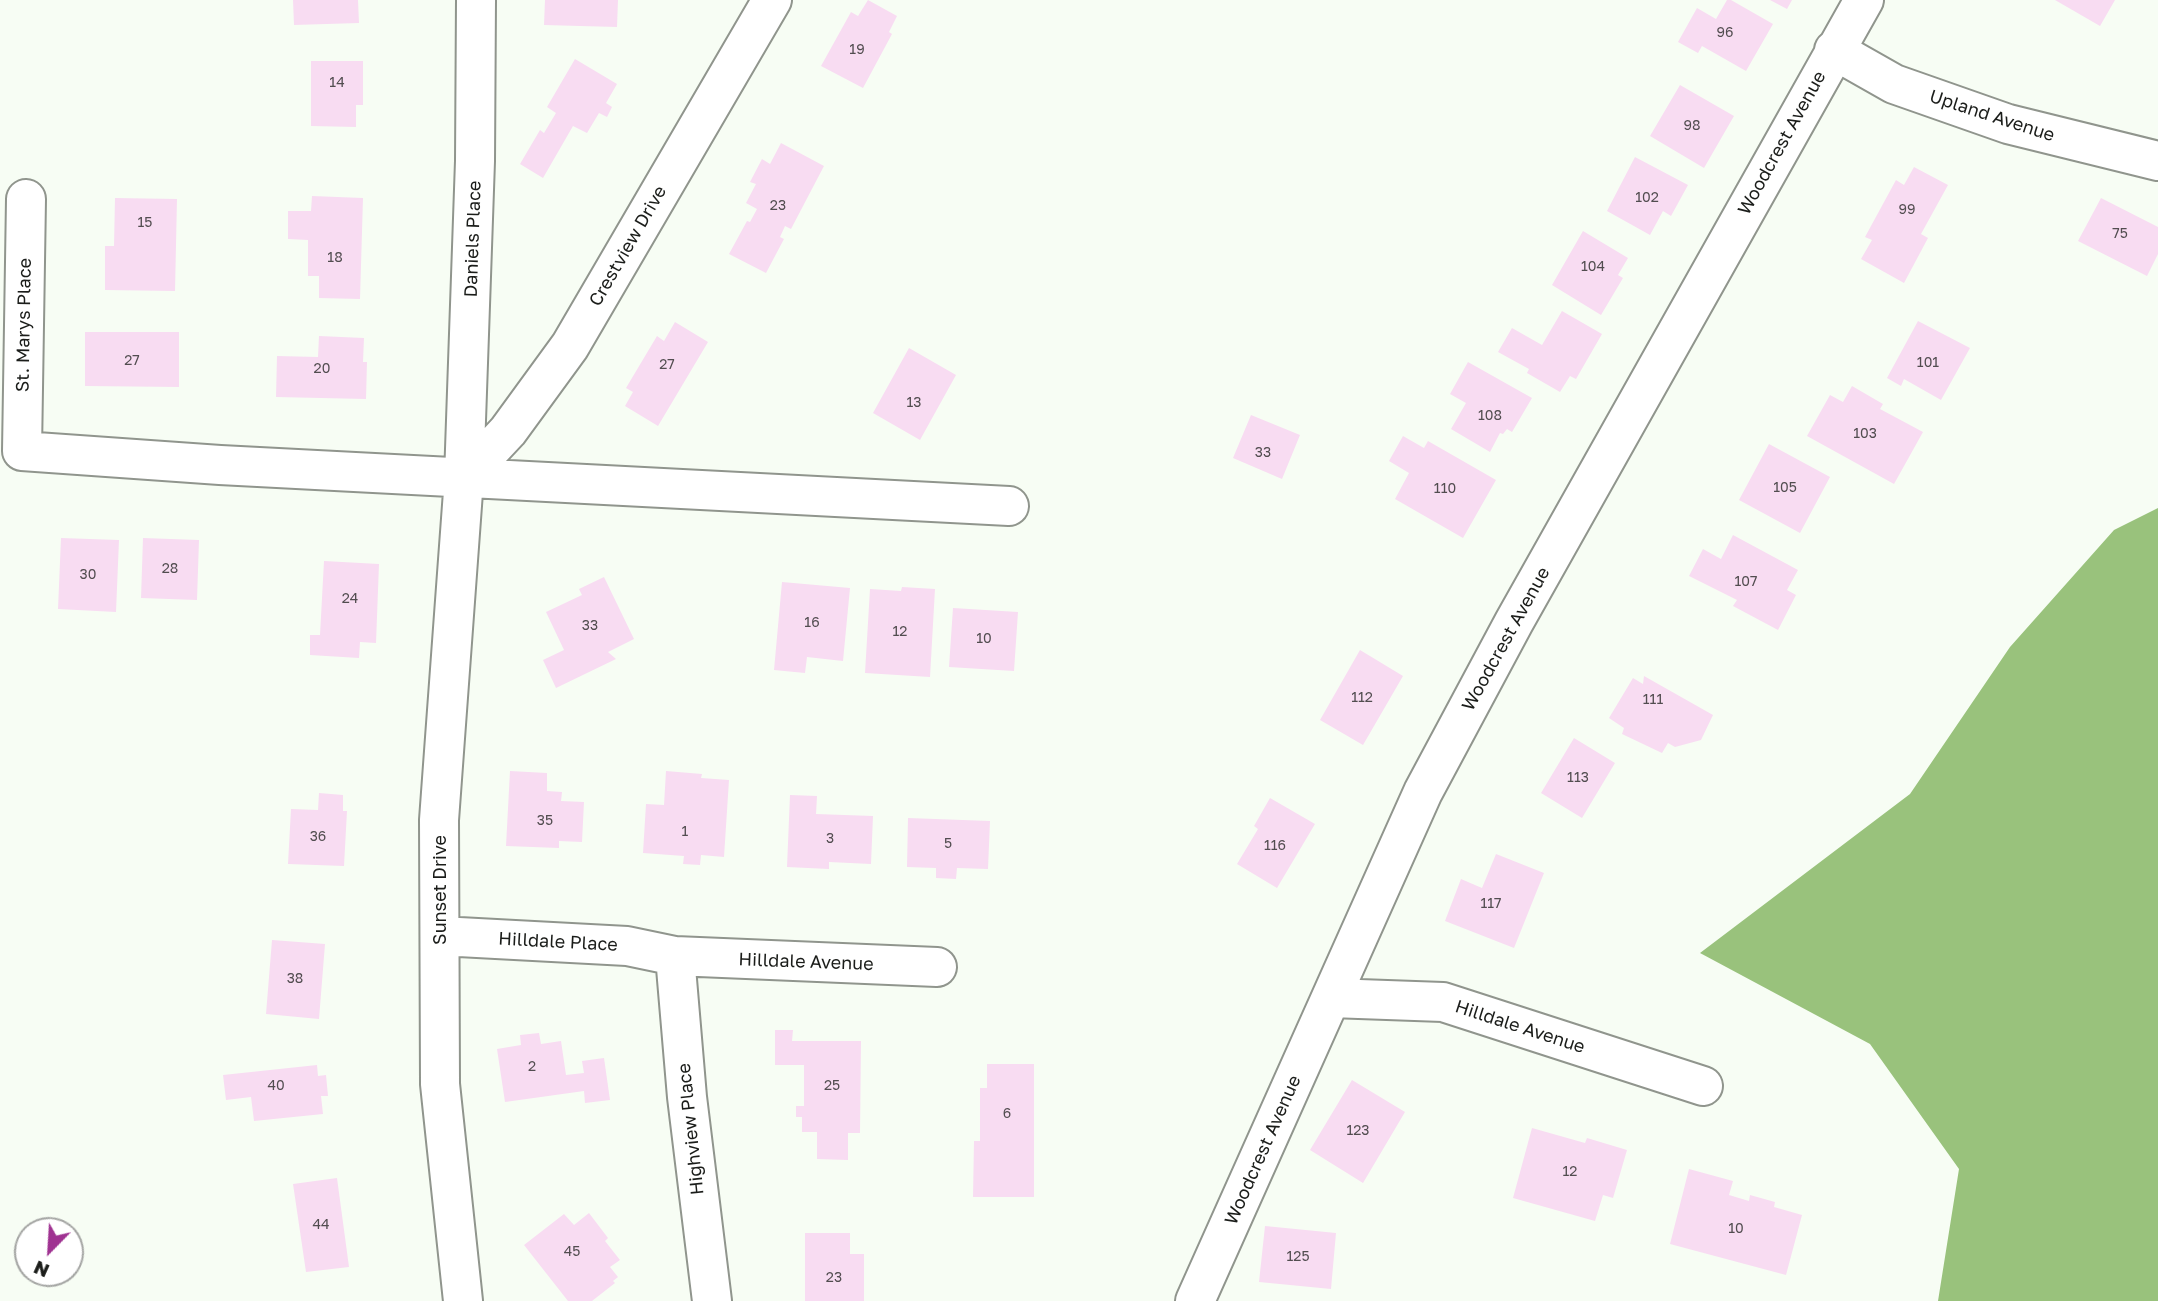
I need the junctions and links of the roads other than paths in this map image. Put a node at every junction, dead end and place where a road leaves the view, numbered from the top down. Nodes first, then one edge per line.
1 (475, 0) edge
2 (772, 0) edge
3 (1864, 0) edge
4 (1834, 50) junction
5 (2158, 162) edge
6 (26, 199) dead end
7 (464, 478) junction
8 (1009, 506) dead end
9 (440, 936) junction
10 (675, 956) junction
11 (937, 967) dead end
12 (1331, 998) junction
13 (1703, 1086) dead end
14 (463, 1301) edge
15 (712, 1301) edge
16 (1195, 1301) edge

1 - 7 street, Daniels Place
2 - 7 street, Crestview Drive
3 - 4 street, Woodcrest Avenue
4 - 5 street, Upland Avenue
4 - 12 street, Woodcrest Avenue
6 - 7 street, St. Marys Place
7 - 8 street
7 - 9 street, Sunset Drive
9 - 10 street, Hilldale Place
9 - 14 street, Sunset Drive
10 - 11 street, Hilldale Avenue
10 - 15 street, Highview Place
12 - 13 street, Hilldale Avenue
12 - 16 street, Woodcrest Avenue

